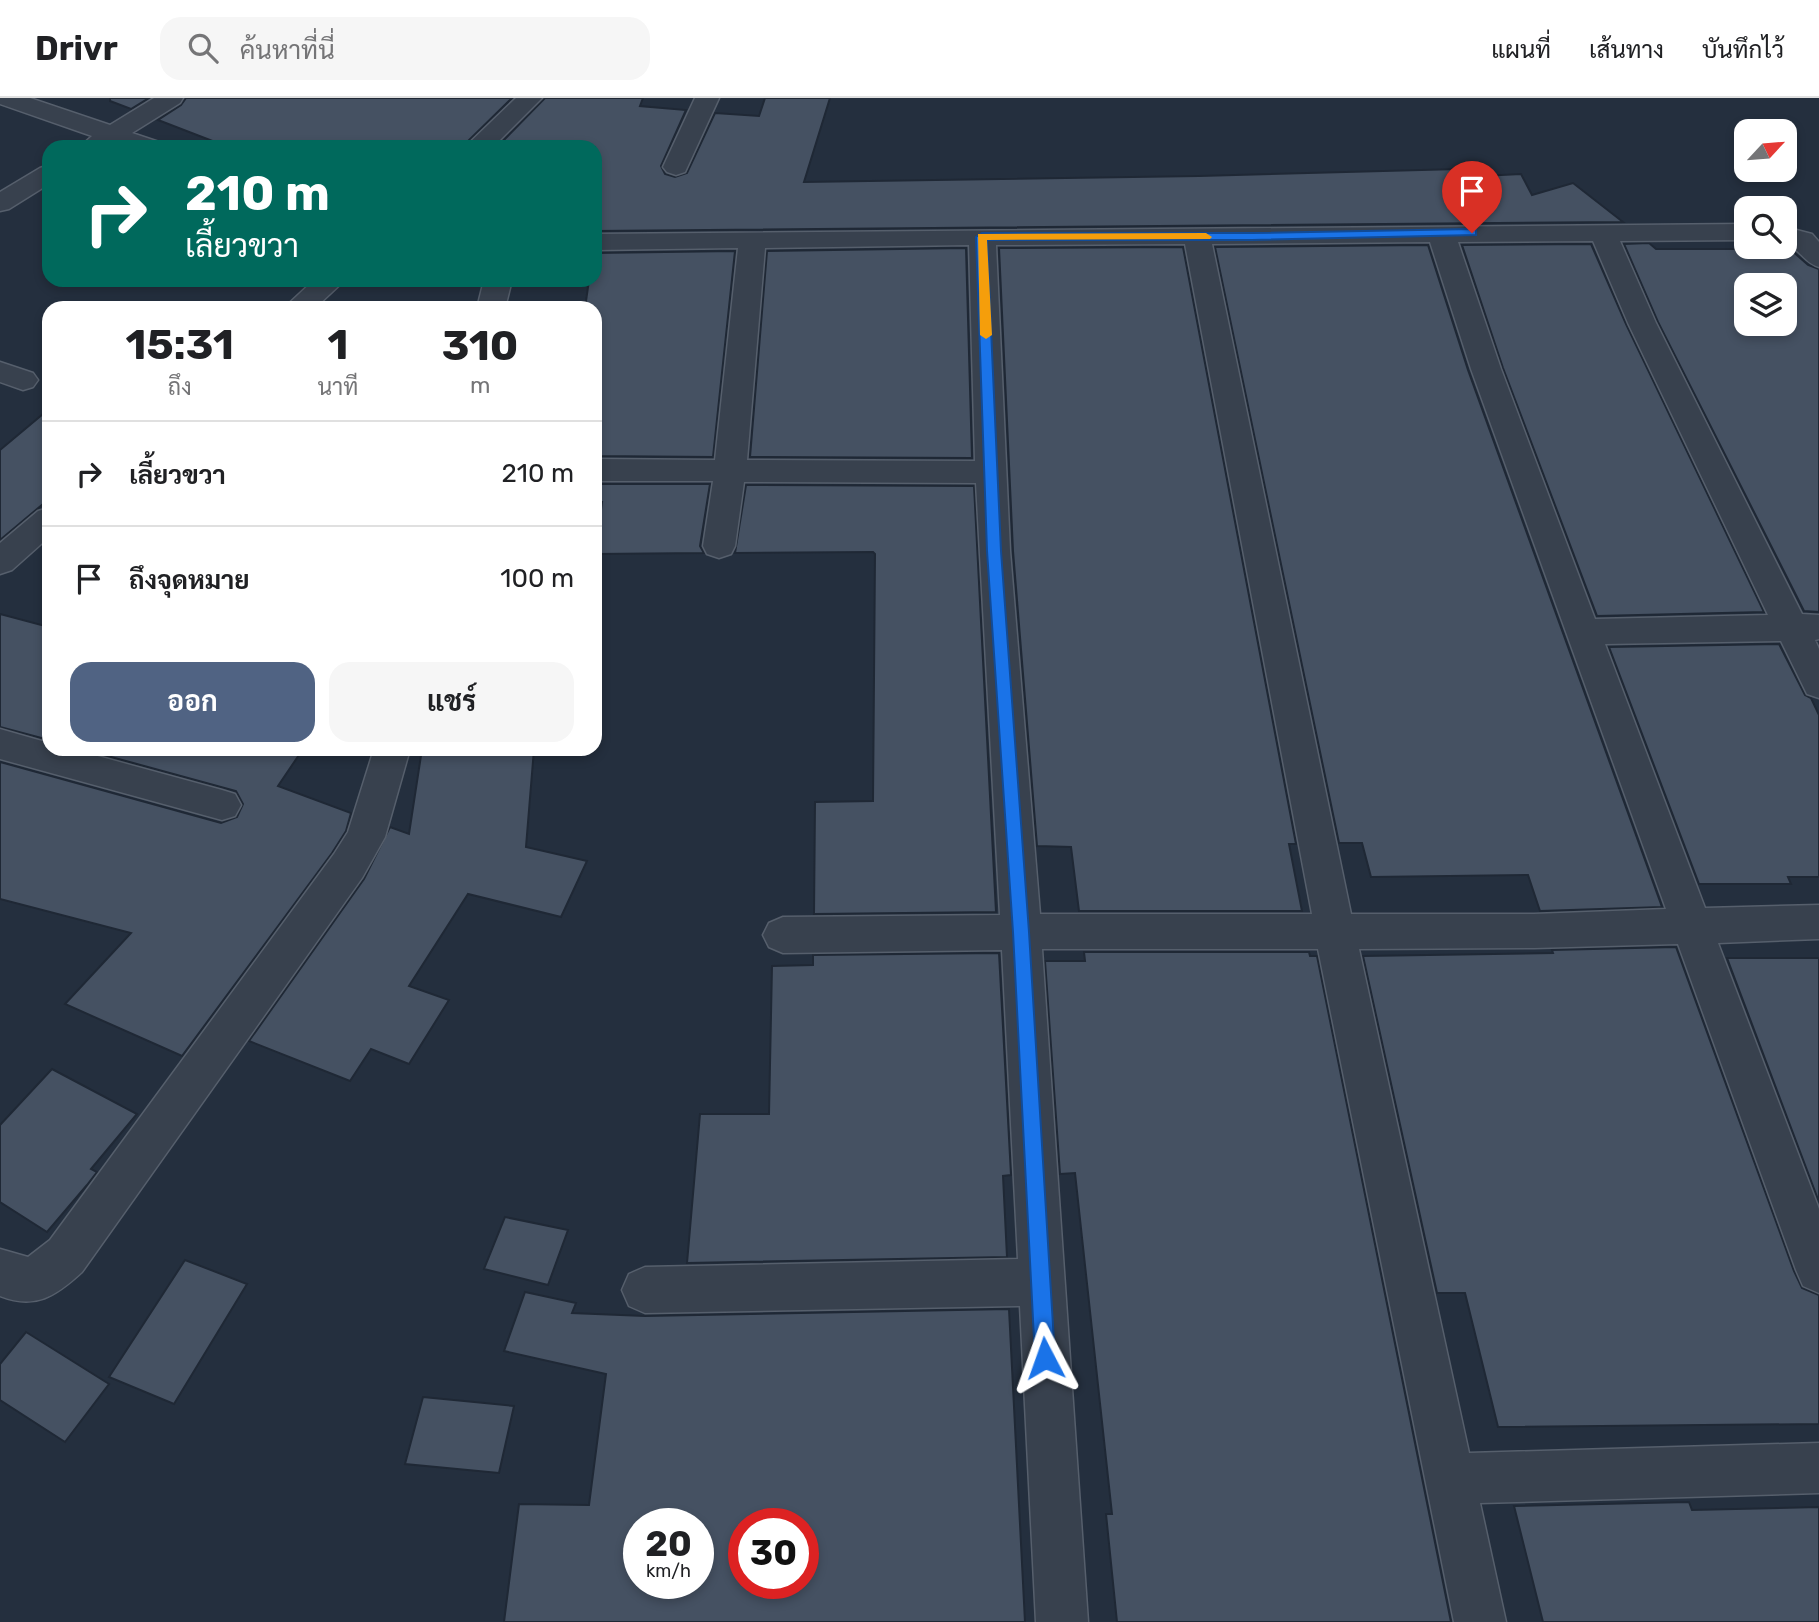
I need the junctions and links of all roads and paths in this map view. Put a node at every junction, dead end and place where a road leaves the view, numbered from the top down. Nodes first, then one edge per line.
1 (6, 98) edge
2 (171, 98) edge
3 (530, 98) edge
4 (707, 98) edge
5 (99, 140) edge
6 (103, 140) edge
7 (485, 140) edge
8 (676, 167) dead end
9 (42, 178) edge
10 (12, 199) edge
11 (1734, 232) edge
12 (1441, 233) junction
13 (1604, 234) junction
14 (982, 237) junction
15 (1197, 237) junction
16 (1797, 239) edge
17 (752, 241) junction
18 (602, 242) edge
19 (1819, 259) edge
20 (323, 287) edge
21 (306, 301) edge
22 (602, 470) edge
23 (730, 470) junction
24 (992, 472) junction
25 (42, 525) edge
26 (719, 545) dead end
27 (0, 562) edge
28 (1805, 627) edge
29 (1584, 632) junction
30 (1819, 684) edge
31 (0, 744) edge
32 (42, 756) edge
33 (44, 756) edge
34 (390, 756) edge
35 (222, 805) dead end
36 (1819, 922) edge
37 (1693, 926) junction
38 (1021, 932) junction
39 (1335, 933) junction
40 (783, 935) dead end
41 (1819, 1270) edge
42 (0, 1272) edge
43 (1040, 1282) junction
44 (645, 1290) dead end
45 (1819, 1468) edge
46 (1450, 1479) junction
47 (1062, 1622) edge
48 (1480, 1622) edge

1 - 5 street
2 - 6 street
3 - 7 street
4 - 8 street
9 - 10 street
11 - 13 street
12 - 13 street
12 - 15 street
12 - 29 street
13 - 28 street
14 - 15 street
14 - 17 street
14 - 24 street
15 - 39 street
16 - 19 street
17 - 18 street
17 - 23 street
20 - 21 street
22 - 23 street
23 - 24 street
23 - 26 street
24 - 38 street
25 - 27 street
28 - 29 street
28 - 30 street
29 - 37 street
31 - 32 street
33 - 35 street
34 - 42 street
36 - 37 street
37 - 39 street
37 - 41 street
38 - 39 street
38 - 40 street
38 - 43 street
39 - 46 street
43 - 44 street
43 - 47 street
45 - 46 street
46 - 48 street

